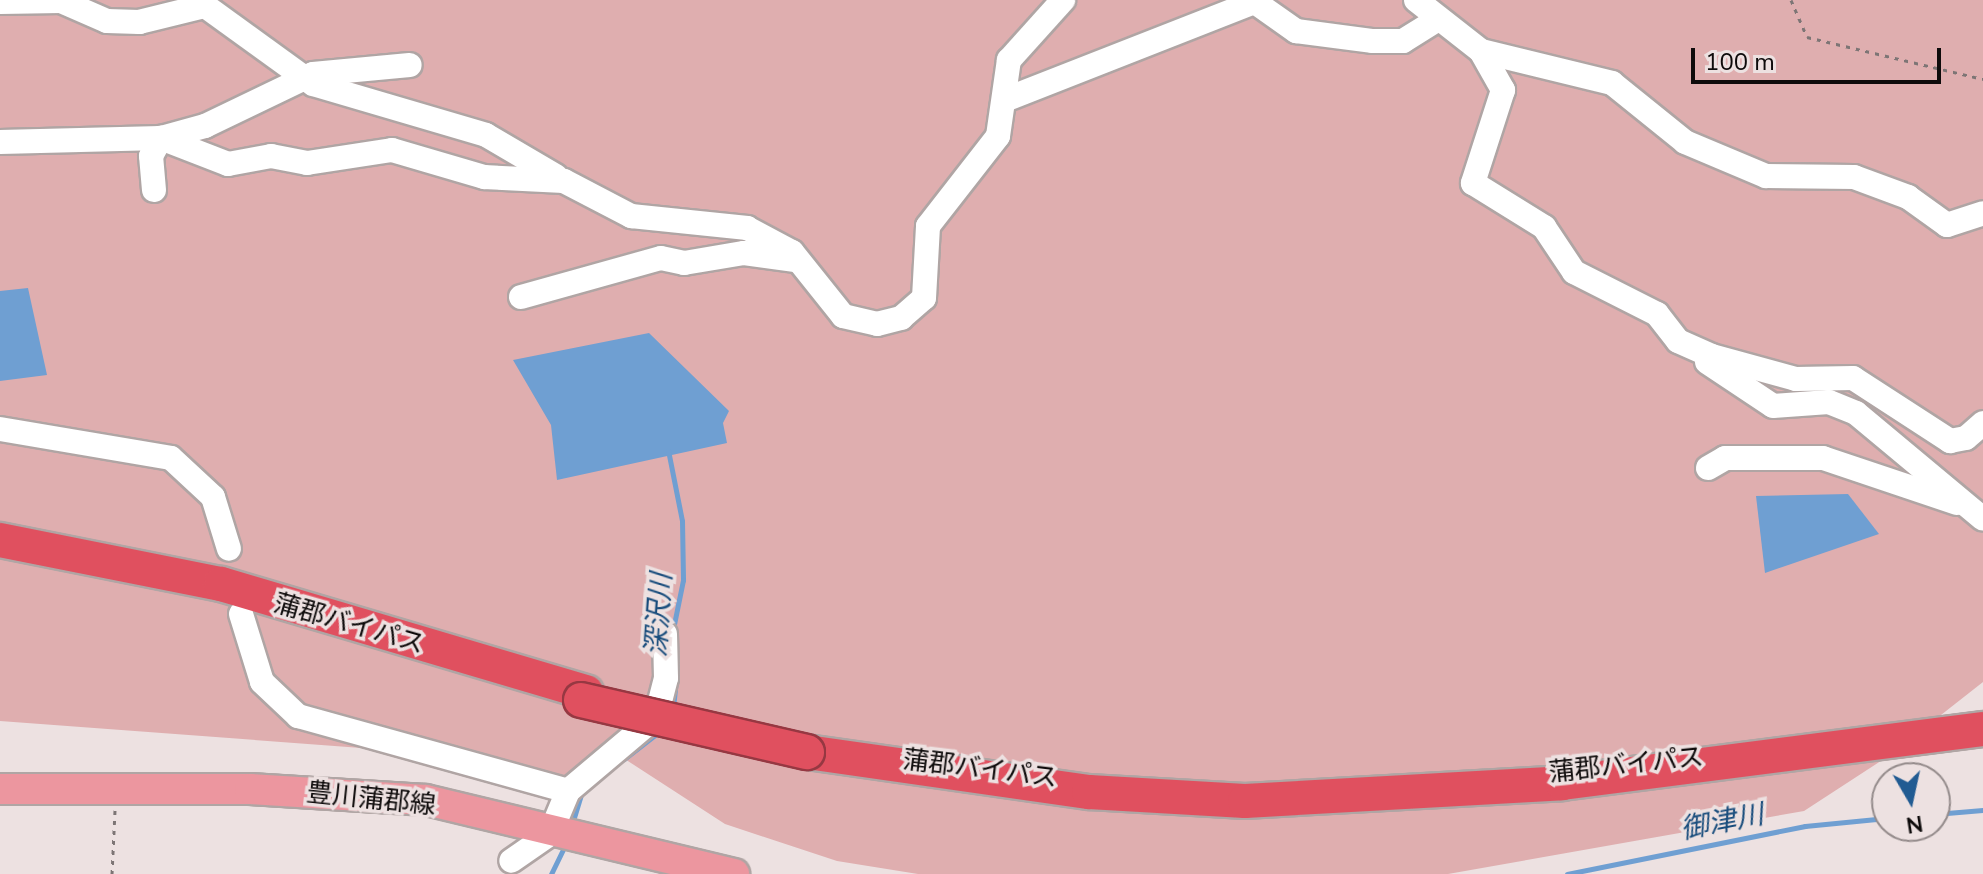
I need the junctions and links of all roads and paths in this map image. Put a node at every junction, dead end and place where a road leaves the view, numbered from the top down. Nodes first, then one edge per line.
1 (1063, 0) edge
2 (1416, 0) edge
3 (1791, 0) edge
4 (1254, 1) edge
5 (0, 2) edge
6 (201, 3) edge
7 (1437, 20) junction
8 (1481, 51) junction
9 (410, 65) dead end
10 (304, 78) junction
11 (1983, 79) edge
12 (1007, 99) junction
13 (161, 138) junction
14 (0, 142) edge
15 (564, 181) junction
16 (154, 190) dead end
17 (1983, 213) edge
18 (803, 264) junction
19 (521, 297) dead end
20 (1699, 351) junction
21 (1983, 423) edge
22 (0, 429) edge
23 (1708, 468) dead end
24 (1974, 512) edge
25 (0, 518) edge
26 (229, 549) dead end
27 (2, 551) edge
28 (166, 571) junction
29 (241, 614) dead end
30 (665, 634) dead end
31 (583, 696) junction
32 (1983, 721) edge
33 (1983, 729) edge
34 (807, 748) junction
35 (0, 789) edge
36 (116, 790) junction
37 (568, 791) junction
38 (514, 826) dead end
39 (511, 867) edge
40 (112, 874) edge
41 (734, 874) edge

1 - 12 street
2 - 7 street
3 - 11 path
4 - 7 street
4 - 12 street
5 - 6 street
6 - 10 street
7 - 8 street
8 - 17 street
8 - 20 street
9 - 10 street
10 - 13 street
10 - 15 street
12 - 18 street
13 - 14 street
13 - 15 street
13 - 16 street
15 - 18 street
18 - 19 street
20 - 21 street
20 - 24 street
22 - 26 street
23 - 24 street
25 - 28 highway
27 - 28 highway, 蒲郡バイパス
27 - 31 highway, 蒲郡バイパス
28 - 31 highway, 蒲郡バイパス
29 - 37 street
30 - 37 street
31 - 34 highway, 蒲郡バイパス
32 - 34 highway, 蒲郡バイパス
33 - 34 highway, 蒲郡バイパス
35 - 36 main road, 豊川蒲郡線
36 - 40 path
36 - 41 main road, 豊川蒲郡線
37 - 39 street
38 - 39 street

